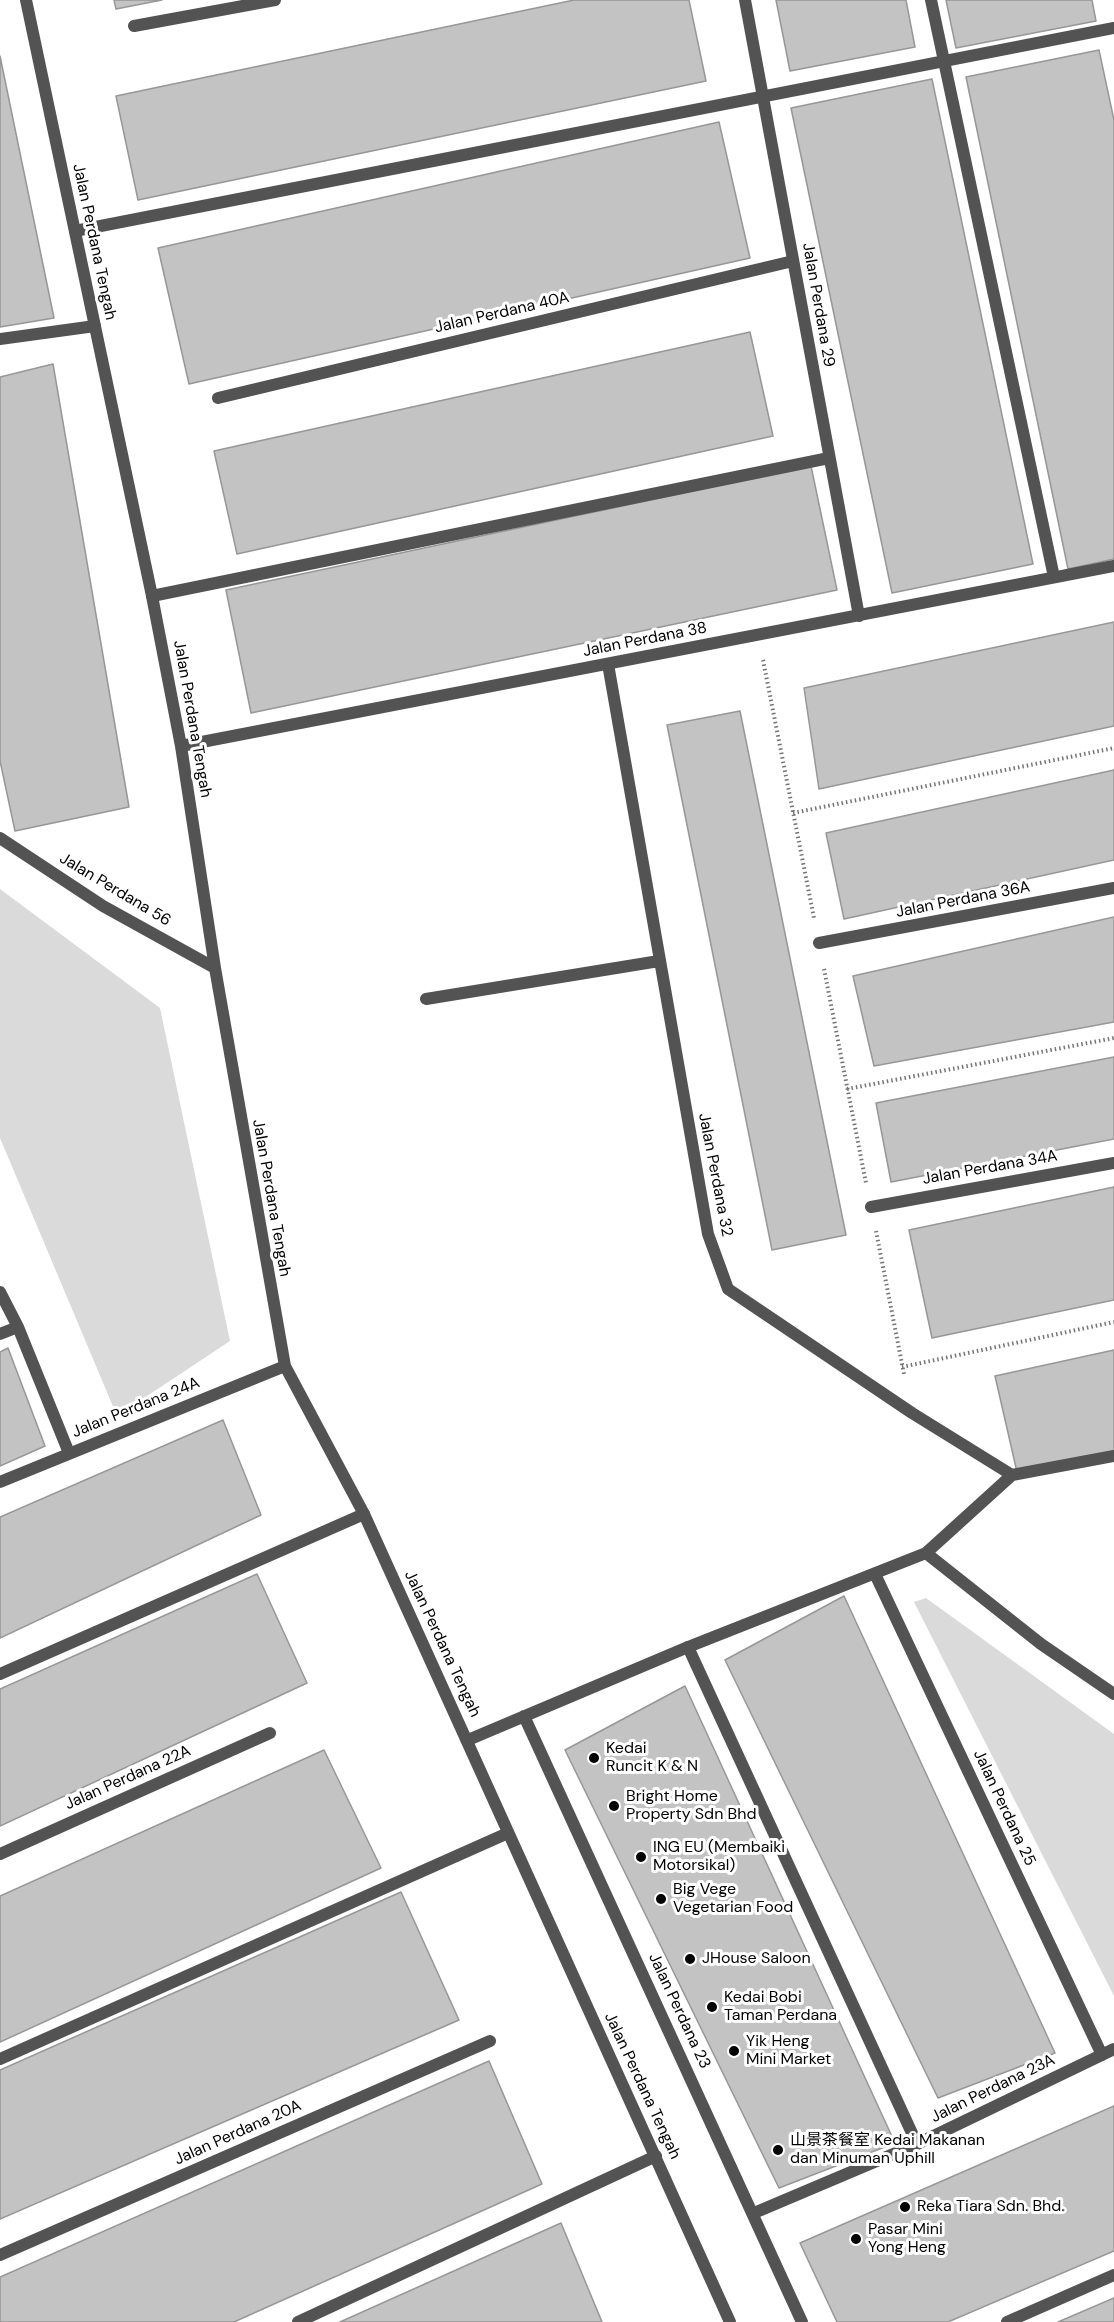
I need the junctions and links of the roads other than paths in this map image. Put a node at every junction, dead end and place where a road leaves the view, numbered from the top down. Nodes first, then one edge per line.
1 (26, 0) edge
2 (275, 0) edge
3 (745, 0) edge
4 (931, 0) edge
5 (134, 27) dead end
6 (1114, 28) edge
7 (944, 61) junction
8 (763, 96) junction
9 (75, 231) junction
10 (793, 261) junction
11 (95, 326) junction
12 (0, 339) edge
13 (218, 398) dead end
14 (829, 458) junction
15 (1114, 566) edge
16 (1054, 577) junction
17 (153, 596) junction
18 (859, 616) junction
19 (608, 664) junction
20 (182, 746) junction
21 (0, 838) edge
22 (1114, 888) edge
23 (819, 944) road end
24 (659, 961) junction
25 (215, 968) junction
26 (426, 999) dead end
27 (1114, 1162) edge
28 (871, 1207) road end
29 (0, 1292) edge
30 (18, 1327) junction
31 (0, 1334) edge
32 (285, 1366) junction
33 (69, 1453) junction
34 (1114, 1456) edge
35 (1012, 1475) junction
36 (0, 1482) edge
37 (364, 1514) junction
38 (926, 1553) junction
39 (875, 1574) junction
40 (688, 1647) junction
41 (0, 1674) edge
42 (1114, 1694) edge
43 (524, 1716) junction
44 (270, 1733) dead end
45 (468, 1740) junction
46 (508, 1833) junction
47 (0, 1854) edge
48 (490, 2041) dead end
49 (1114, 2049) edge
50 (1102, 2055) junction
51 (0, 2060) edge
52 (917, 2144) junction
53 (656, 2156) junction
54 (754, 2213) junction
55 (0, 2255) edge
56 (1114, 2275) edge
57 (298, 2322) edge
58 (730, 2322) edge
59 (802, 2322) edge
60 (1007, 2322) edge

1 - 9 street, Jalan Perdana Tengah
2 - 5 street
3 - 8 street, Jalan Perdana 29
4 - 7 street
6 - 7 street
7 - 8 street
7 - 16 street
8 - 9 street
8 - 10 street, Jalan Perdana 29
9 - 11 street, Jalan Perdana Tengah
10 - 13 street, Jalan Perdana 40A
10 - 14 street, Jalan Perdana 29
11 - 12 street
11 - 17 street, Jalan Perdana Tengah
14 - 17 street
14 - 18 street, Jalan Perdana 29
15 - 16 street, Jalan Perdana 38
16 - 18 street, Jalan Perdana 38
17 - 20 street, Jalan Perdana Tengah
18 - 19 street, Jalan Perdana 38
19 - 20 street, Jalan Perdana 38
19 - 24 street, Jalan Perdana 32
20 - 25 street, Jalan Perdana Tengah
21 - 25 street, Jalan Perdana 56
22 - 23 street, Jalan Perdana 36A
24 - 26 street
24 - 35 street, Jalan Perdana 32
25 - 32 street, Jalan Perdana Tengah
27 - 28 street, Jalan Perdana 34A
29 - 30 street
30 - 31 street
30 - 33 street
32 - 33 street, Jalan Perdana 24A
32 - 37 street, Jalan Perdana Tengah
33 - 36 street, Jalan Perdana 24A
34 - 35 street
35 - 38 street
37 - 41 street
37 - 45 street, Jalan Perdana Tengah
38 - 39 street
38 - 42 street
39 - 40 street
39 - 50 street, Jalan Perdana 25
40 - 43 street
40 - 52 street
43 - 45 street
43 - 54 street, Jalan Perdana 23
44 - 47 street, Jalan Perdana 22A
45 - 46 street, Jalan Perdana Tengah
46 - 51 street
46 - 53 street, Jalan Perdana Tengah
48 - 55 street, Jalan Perdana 20A
49 - 50 street, Jalan Perdana 23A
50 - 52 street, Jalan Perdana 23A
52 - 54 street, Jalan Perdana 23A
53 - 57 street
53 - 58 street, Jalan Perdana Tengah
54 - 59 street, Jalan Perdana 23
56 - 60 street

